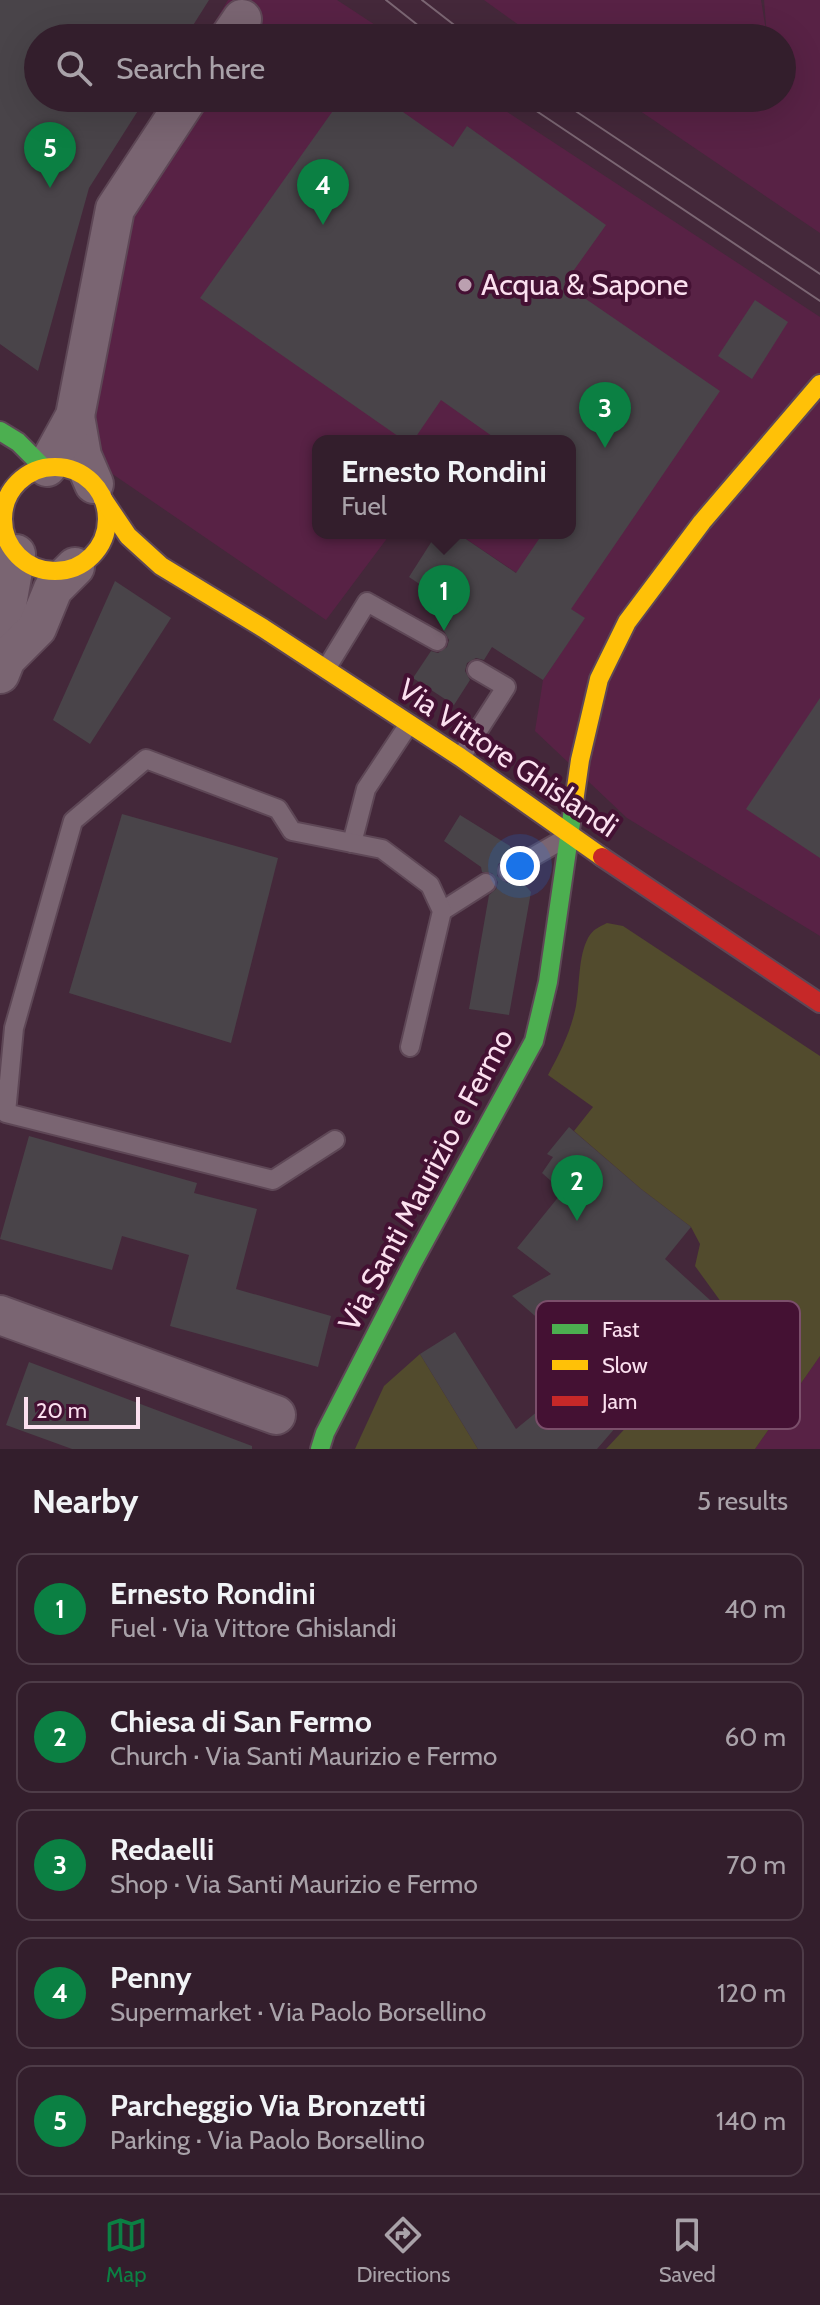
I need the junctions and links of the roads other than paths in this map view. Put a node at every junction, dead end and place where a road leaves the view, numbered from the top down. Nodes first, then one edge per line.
1 (179, 112) edge
2 (820, 384) edge
3 (75, 416) junction
4 (0, 431) edge
5 (45, 468) junction
6 (0, 478) edge
7 (98, 491) junction
8 (5, 503) junction
9 (16, 554) junction
10 (79, 565) junction
11 (161, 566) junction
12 (437, 641) dead end
13 (3, 666) edge
14 (326, 669) junction
15 (477, 670) dead end
16 (409, 724) junction
17 (460, 757) junction
18 (570, 835) junction
19 (352, 843) junction
20 (508, 871) dead end
21 (486, 883) dead end
22 (442, 911) junction
23 (820, 1003) edge
24 (410, 1047) dead end
25 (335, 1140) dead end
26 (0, 1315) edge
27 (276, 1415) dead end
28 (320, 1449) edge

1 - 3 street
2 - 18 street, Via Santi Maurizio e Fermo
3 - 5 street
3 - 7 street
4 - 5 street
5 - 7 street
5 - 8 street
6 - 8 street
7 - 10 street
7 - 11 street, Via Vittore Ghislandi
8 - 9 street
9 - 10 street
9 - 13 street
10 - 11 street, Via Vittore Ghislandi
10 - 13 street
11 - 14 street, Via Vittore Ghislandi
12 - 14 lane
14 - 16 street, Via Vittore Ghislandi
15 - 17 lane
16 - 17 street, Via Vittore Ghislandi
16 - 19 lane
17 - 18 street, Via Vittore Ghislandi
18 - 20 lane
18 - 23 street, Via Vittore Ghislandi
18 - 28 street, Via Santi Maurizio e Fermo
19 - 22 lane
19 - 25 lane
21 - 22 lane
22 - 24 lane
26 - 27 street

